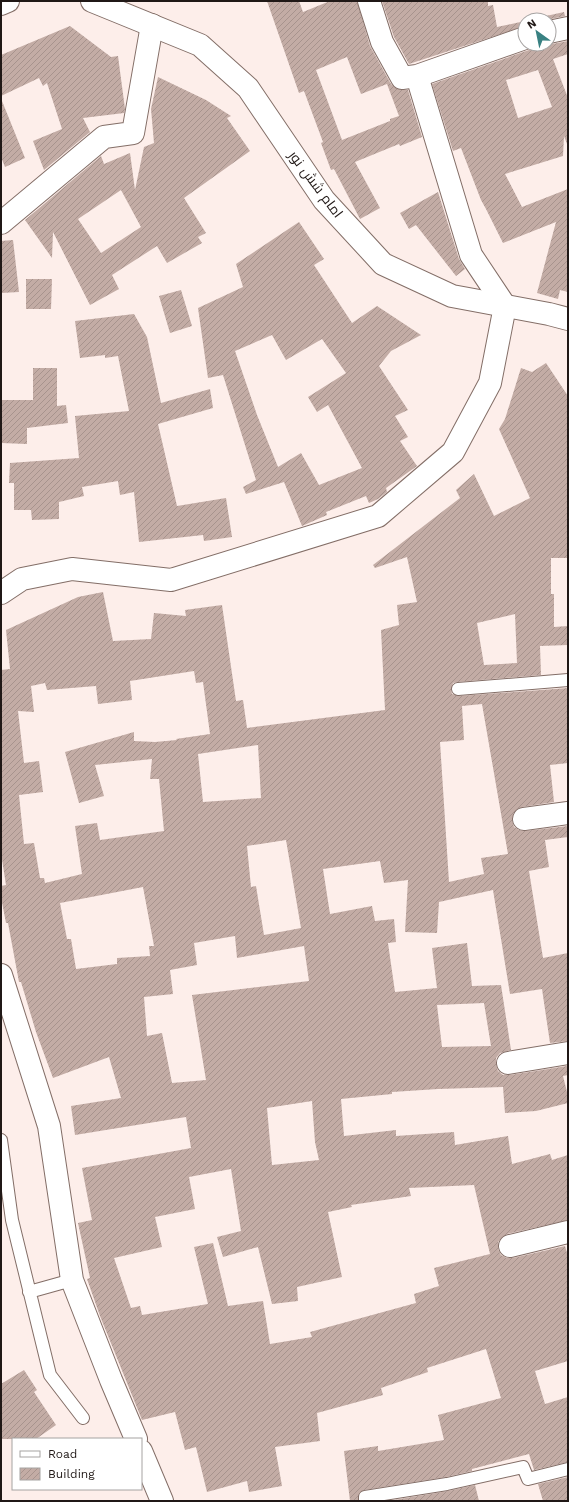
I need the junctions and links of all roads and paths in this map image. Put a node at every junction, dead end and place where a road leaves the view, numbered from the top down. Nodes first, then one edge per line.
1 (8, 1) edge
2 (92, 1) edge
3 (369, 1) edge
4 (1, 4) edge
5 (152, 26) junction
6 (568, 28) edge
7 (557, 30) edge
8 (517, 41) edge
9 (417, 76) junction
10 (1, 223) edge
11 (506, 306) junction
12 (568, 318) edge
13 (1, 593) edge
14 (568, 680) edge
15 (458, 689) dead end
16 (568, 813) edge
17 (524, 819) dead end
18 (1, 975) edge
19 (568, 1053) edge
20 (508, 1063) dead end
21 (1, 1140) edge
22 (568, 1232) edge
23 (510, 1246) dead end
24 (72, 1280) junction
25 (30, 1292) junction
26 (83, 1418) dead end
27 (136, 1438) edge
28 (142, 1453) edge
29 (568, 1469) edge
30 (162, 1501) edge
31 (365, 1501) edge

1 - 4 street
2 - 5 street, امام شش نور
3 - 9 street
5 - 10 street
5 - 11 street, امام شش نور
6 - 7 street
8 - 9 street
9 - 11 street
11 - 12 street, امام شش نور
11 - 13 street
14 - 15 lane
16 - 17 street
18 - 24 street
19 - 20 street
21 - 25 lane
22 - 23 street
24 - 25 lane
24 - 27 street
25 - 26 lane
28 - 30 street
29 - 31 lane

